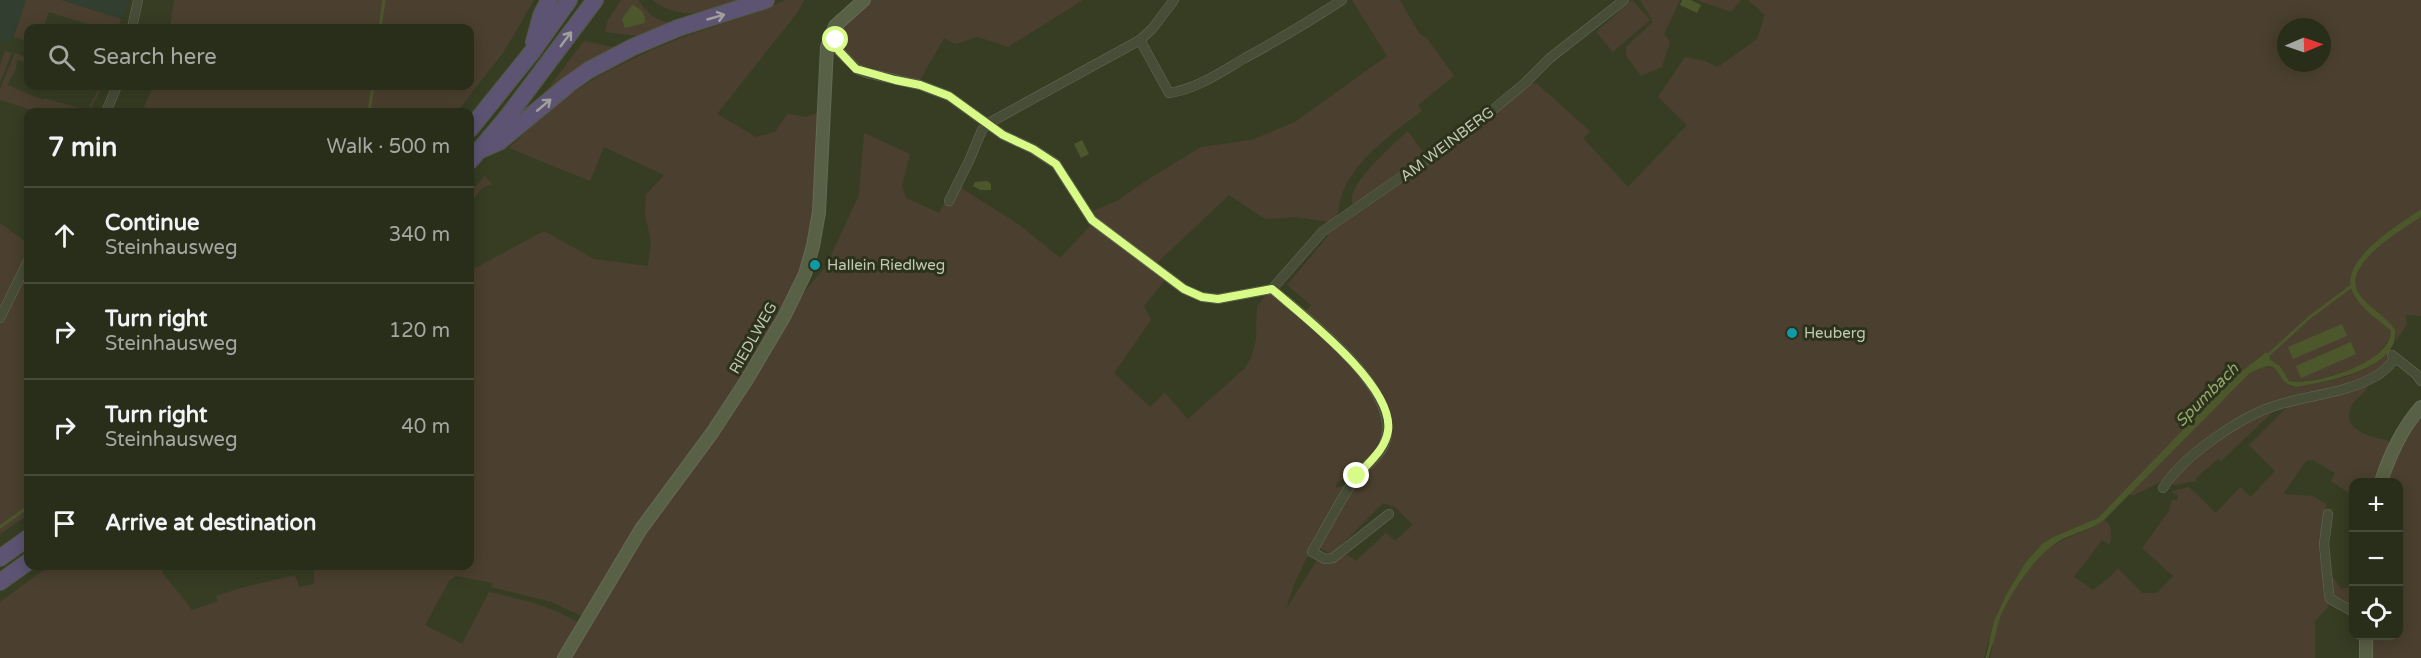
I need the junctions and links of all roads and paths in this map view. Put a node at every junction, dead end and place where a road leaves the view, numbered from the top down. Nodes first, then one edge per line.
1 (138, 0) edge
2 (549, 0) edge
3 (569, 0) edge
4 (595, 0) edge
5 (766, 0) edge
6 (864, 0) edge
7 (1174, 0) edge
8 (1342, 0) edge
9 (1624, 0) edge
10 (133, 24) edge
11 (835, 26) junction
12 (1140, 40) junction
13 (532, 52) junction
14 (115, 90) edge
15 (107, 108) edge
16 (474, 124) edge
17 (987, 124) junction
18 (474, 156) edge
19 (949, 201) dead end
20 (24, 269) edge
21 (1272, 289) junction
22 (0, 318) edge
23 (2421, 381) edge
24 (2421, 407) edge
25 (2383, 478) edge
26 (2163, 488) dead end
27 (1389, 514) dead end
28 (2328, 514) dead end
29 (24, 541) edge
30 (0, 558) edge
31 (24, 565) edge
32 (0, 582) edge
33 (2349, 609) edge
34 (2366, 640) edge
35 (564, 658) edge
36 (2366, 658) edge

1 - 10 street
2 - 13 highway
3 - 13 highway
18 -> 4 highway
18 -> 5 highway
6 - 11 street
7 - 12 street
8 - 12 street
9 - 21 street, AM WEINBERG
11 - 17 street
11 - 35 street, RIEDLWEG
12 - 17 street
13 - 16 highway
14 - 15 street
17 - 19 street
17 - 21 street
20 - 22 street
21 - 27 street
23 - 26 street
24 - 25 street
28 - 33 street
29 - 30 highway
31 - 32 highway
34 - 36 street

